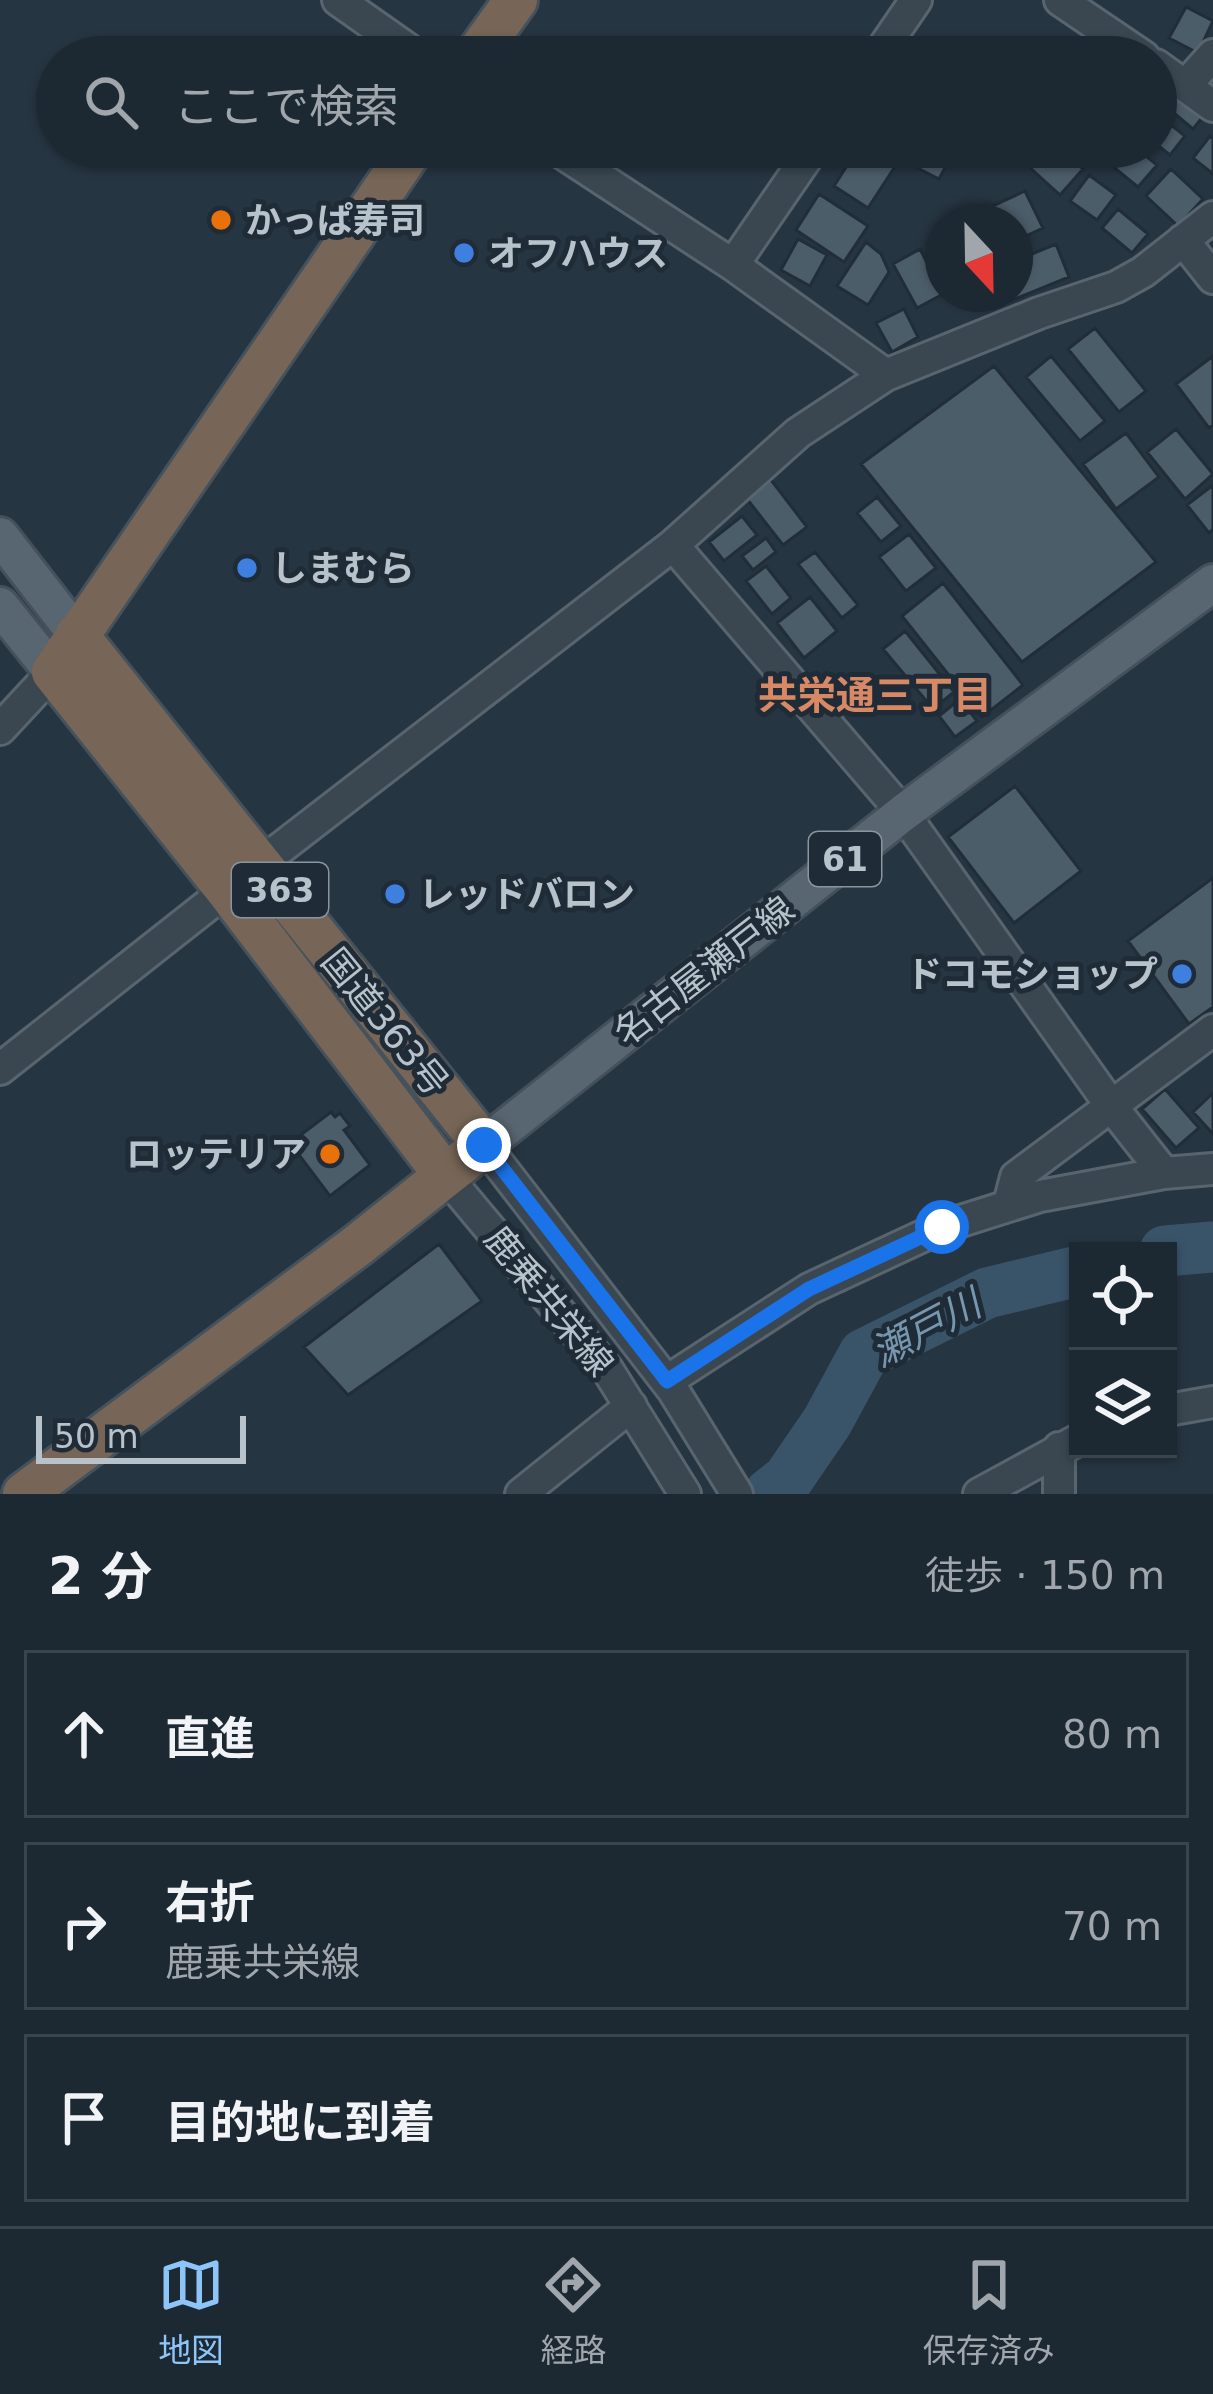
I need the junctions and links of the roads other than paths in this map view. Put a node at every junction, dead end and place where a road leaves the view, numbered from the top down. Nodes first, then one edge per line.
1 (338, 0) edge
2 (515, 0) edge
3 (916, 0) edge
4 (1060, 0) edge
5 (389, 36) edge
6 (490, 36) edge
7 (891, 36) edge
8 (1113, 36) edge
9 (1213, 55) edge
10 (1177, 80) edge
11 (1186, 86) junction
12 (1213, 106) edge
13 (399, 168) edge
14 (585, 168) edge
15 (800, 168) edge
16 (1213, 217) edge
17 (1183, 240) junction
18 (733, 265) junction
19 (1213, 278) edge
20 (886, 375) junction
21 (0, 536) edge
22 (673, 545) junction
23 (1213, 583) edge
24 (0, 606) edge
25 (77, 635) junction
26 (53, 672) junction
27 (0, 729) edge
28 (903, 813) junction
29 (243, 877) junction
30 (1213, 1030) edge
31 (0, 1069) edge
32 (1112, 1107) junction
33 (484, 1145) junction
34 (1213, 1169) edge
35 (1164, 1173) junction
36 (446, 1175) junction
37 (1009, 1204) junction
38 (674, 1393) junction
39 (1213, 1402) edge
40 (1177, 1408) edge
41 (639, 1419) junction
42 (1068, 1444) edge
43 (23, 1494) edge
44 (521, 1494) edge
45 (685, 1494) edge
46 (736, 1494) edge
47 (979, 1494) edge
48 (1059, 1494) edge

1 - 5 street
2 - 6 highway
3 - 7 street
4 - 8 street
9 - 11 street
10 - 11 street
11 - 12 street
13 - 25 highway
14 - 18 street
15 - 18 street
16 - 17 street
17 - 19 street
17 - 20 street
18 - 20 street
20 - 22 street
21 - 25 main road
22 - 28 street
22 - 29 street
23 - 28 main road, 名古屋瀬戸線 / 61
24 - 26 main road
25 - 26 highway
25 - 29 highway, 国道363号 / 363
26 - 27 street
26 - 29 highway, 国道363号 / 363
28 - 32 street
28 - 33 main road, 名古屋瀬戸線 / 61
29 - 31 street
29 - 33 highway, 国道363号 / 363
29 - 36 highway, 国道363号 / 363
30 - 32 street
32 - 35 street
32 - 37 street
33 - 36 highway
33 - 38 street, 鹿乗共栄線
34 - 35 street
35 - 37 street
36 - 41 street, 鹿乗共栄線
36 - 43 highway
37 - 38 street
38 - 46 street, 鹿乗共栄線
39 - 40 street
41 - 44 street
41 - 45 street, 鹿乗共栄線
42 - 47 street
42 - 48 street

